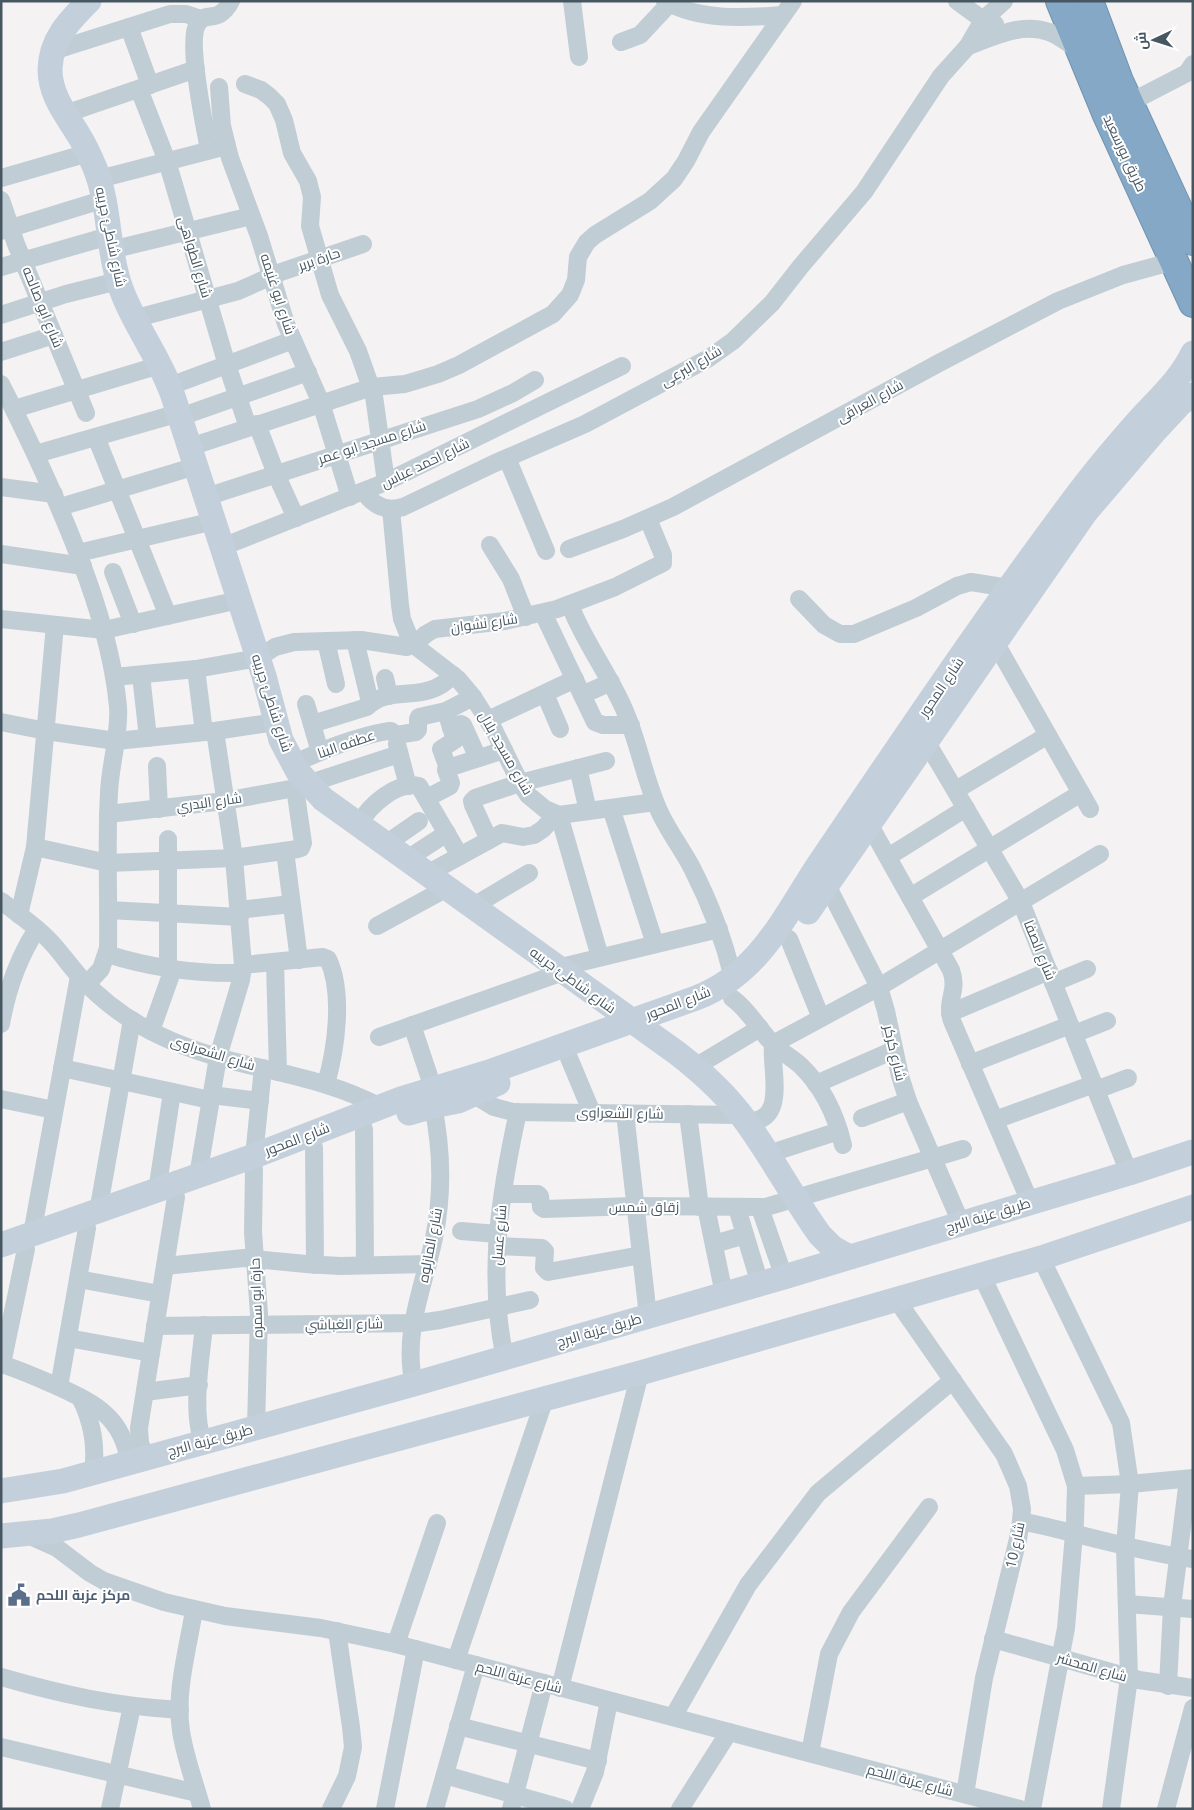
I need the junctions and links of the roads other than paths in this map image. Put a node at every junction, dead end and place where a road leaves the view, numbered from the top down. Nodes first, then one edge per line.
1 (89, 1) edge
2 (231, 1) edge
3 (572, 1) edge
4 (957, 1) edge
5 (1004, 1) edge
6 (1060, 1) edge
7 (1089, 1) edge
8 (667, 2) edge
9 (788, 8) edge
10 (202, 20) junction
11 (983, 20) junction
12 (129, 27) junction
13 (1015, 30) junction
14 (621, 42) dead end
15 (968, 46) junction
16 (53, 51) junction
17 (1079, 51) junction
18 (579, 57) dead end
19 (1193, 64) edge
20 (196, 69) junction
21 (245, 84) dead end
22 (145, 87) junction
23 (219, 87) dead end
24 (1129, 103) junction
25 (65, 114) junction
26 (227, 146) junction
27 (209, 150) junction
28 (88, 153) junction
29 (167, 161) junction
30 (1, 178) edge
31 (102, 189) junction
32 (1, 200) edge
33 (251, 216) junction
34 (6, 229) edge
35 (187, 231) junction
36 (1193, 241) edge
37 (110, 243) junction
38 (363, 244) dead end
39 (320, 259) junction
40 (23, 260) junction
41 (1174, 261) junction
42 (1, 267) edge
43 (271, 276) junction
44 (118, 281) junction
45 (208, 300) junction
46 (40, 302) junction
47 (1193, 303) edge
48 (1, 315) edge
49 (133, 319) junction
50 (54, 335) junction
51 (293, 340) junction
52 (1, 352) edge
53 (1193, 353) edge
54 (227, 365) junction
55 (622, 366) dead end
56 (308, 372) junction
57 (165, 376) junction
58 (535, 380) dead end
59 (1, 384) edge
60 (372, 387) junction
61 (76, 390) junction
62 (1193, 395) edge
63 (238, 397) junction
64 (321, 403) junction
65 (14, 408) junction
66 (86, 413) dead end
67 (180, 415) junction
68 (253, 426) junction
69 (96, 437) junction
70 (381, 439) junction
71 (36, 454) junction
72 (337, 454) junction
73 (193, 457) junction
74 (507, 458) junction
75 (276, 474) junction
76 (386, 482) junction
77 (1, 487) edge
78 (118, 490) junction
79 (357, 494) junction
80 (206, 497) junction
81 (57, 501) junction
82 (392, 509) junction
83 (296, 518) junction
84 (648, 519) junction
85 (214, 521) junction
86 (137, 539) junction
87 (490, 544) dead end
88 (222, 547) junction
89 (569, 549) dead end
90 (546, 551) dead end
91 (1, 554) edge
92 (80, 559) junction
93 (113, 572) dead end
94 (1009, 588) junction
95 (800, 599) dead end
96 (239, 600) junction
97 (570, 604) junction
98 (535, 615) junction
99 (168, 616) junction
100 (1, 619) edge
101 (133, 624) junction
102 (55, 625) junction
103 (104, 630) junction
104 (355, 640) junction
105 (326, 641) junction
106 (995, 642) junction
107 (414, 645) junction
108 (258, 658) junction
109 (196, 669) junction
110 (141, 674) junction
111 (453, 675) junction
112 (114, 678) junction
113 (385, 678) dead end
114 (611, 682) junction
115 (336, 684) dead end
116 (579, 687) junction
117 (545, 694) junction
118 (390, 696) junction
119 (472, 697) junction
120 (370, 702) junction
121 (306, 704) dead end
122 (338, 716) junction
123 (448, 720) junction
124 (488, 720) junction
125 (1, 722) edge
126 (276, 722) junction
127 (312, 724) junction
128 (631, 725) junction
129 (560, 729) dead end
130 (46, 731) junction
131 (209, 732) junction
132 (394, 734) junction
133 (1048, 735) junction
134 (148, 738) junction
135 (116, 741) junction
136 (926, 741) junction
137 (346, 742) junction
138 (504, 750) junction
139 (320, 752) junction
140 (399, 754) junction
141 (478, 758) junction
142 (606, 761) dead end
143 (157, 766) dead end
144 (448, 768) junction
145 (578, 768) junction
146 (299, 779) junction
147 (520, 783) junction
148 (408, 786) junction
149 (956, 790) junction
150 (1082, 793) junction
151 (427, 798) junction
152 (225, 801) junction
153 (655, 802) junction
154 (611, 808) junction
155 (966, 808) junction
156 (159, 809) junction
157 (1090, 809) dead end
158 (588, 811) junction
159 (108, 814) junction
160 (559, 815) junction
161 (419, 822) dead end
162 (358, 824) junction
163 (869, 824) junction
164 (448, 834) junction
165 (168, 840) dead end
166 (489, 840) junction
167 (386, 844) junction
168 (35, 847) junction
169 (990, 849) junction
170 (285, 851) junction
171 (1100, 854) dead end
172 (460, 856) junction
173 (888, 857) junction
174 (234, 858) junction
175 (407, 859) junction
176 (168, 861) junction
177 (108, 863) junction
178 (529, 873) dead end
179 (437, 881) junction
180 (827, 885) junction
181 (910, 897) junction
182 (1, 901) edge
183 (1021, 902) junction
184 (291, 904) junction
185 (472, 907) junction
186 (108, 910) junction
187 (18, 914) junction
188 (168, 914) junction
189 (239, 914) junction
190 (377, 926) dead end
191 (37, 928) junction
192 (719, 929) junction
193 (789, 939) junction
194 (655, 944) junction
195 (940, 951) junction
196 (107, 954) junction
197 (600, 957) junction
198 (298, 960) junction
199 (275, 962) junction
200 (170, 969) junction
201 (243, 969) junction
202 (1087, 969) dead end
203 (560, 970) junction
204 (1051, 977) junction
205 (83, 980) junction
206 (732, 988) junction
207 (878, 988) junction
208 (950, 1013) junction
209 (821, 1018) junction
210 (132, 1020) junction
211 (1107, 1021) dead end
212 (1, 1024) edge
213 (412, 1025) junction
214 (637, 1025) junction
215 (760, 1028) junction
216 (1072, 1029) junction
217 (151, 1031) junction
218 (379, 1037) dead end
219 (773, 1044) junction
220 (894, 1050) junction
221 (218, 1057) junction
222 (569, 1058) junction
223 (970, 1064) junction
224 (694, 1067) junction
225 (62, 1068) junction
226 (270, 1070) junction
227 (1128, 1078) dead end
228 (121, 1081) junction
229 (326, 1084) junction
230 (816, 1084) junction
231 (1095, 1087) junction
232 (172, 1092) junction
233 (473, 1094) junction
234 (211, 1097) junction
235 (433, 1097) junction
236 (1, 1099) edge
237 (260, 1101) junction
238 (908, 1101) junction
239 (380, 1107) junction
240 (54, 1110) junction
241 (518, 1112) junction
242 (592, 1113) junction
243 (625, 1113) junction
244 (688, 1114) junction
245 (743, 1118) junction
246 (862, 1118) dead end
247 (995, 1120) junction
248 (364, 1129) junction
249 (314, 1147) junction
250 (963, 1149) dead end
251 (1193, 1152) edge
252 (768, 1154) junction
253 (933, 1158) junction
254 (254, 1162) junction
255 (1129, 1173) junction
256 (198, 1176) junction
257 (166, 1194) junction
258 (503, 1194) junction
259 (796, 1199) junction
260 (1030, 1202) junction
261 (635, 1206) junction
262 (703, 1207) junction
263 (1193, 1207) edge
264 (738, 1208) junction
265 (760, 1208) junction
266 (92, 1220) junction
267 (961, 1223) junction
268 (462, 1231) dead end
269 (745, 1235) junction
270 (497, 1240) junction
271 (29, 1242) junction
272 (714, 1244) junction
273 (1, 1245) edge
274 (641, 1255) junction
275 (1, 1258) edge
276 (255, 1258) junction
277 (849, 1258) junction
278 (1042, 1258) junction
279 (428, 1264) junction
280 (315, 1265) junction
281 (365, 1265) junction
282 (165, 1266) junction
283 (980, 1274) junction
284 (784, 1277) junction
285 (78, 1279) junction
286 (760, 1284) junction
287 (160, 1294) junction
288 (724, 1294) junction
289 (896, 1299) junction
290 (530, 1300) dead end
291 (497, 1308) junction
292 (648, 1316) junction
293 (413, 1323) junction
294 (259, 1325) junction
295 (155, 1326) junction
296 (204, 1326) junction
297 (68, 1338) junction
298 (151, 1353) junction
299 (505, 1358) junction
300 (2, 1364) edge
301 (640, 1373) junction
302 (953, 1380) junction
303 (414, 1384) junction
304 (199, 1385) junction
305 (59, 1387) junction
306 (144, 1392) junction
307 (80, 1397) junction
308 (545, 1398) junction
309 (256, 1427) junction
310 (203, 1442) junction
311 (137, 1460) junction
312 (93, 1472) junction
313 (1190, 1478) edge
314 (1130, 1484) junction
315 (1076, 1486) junction
316 (1, 1491) edge
317 (929, 1507) dead end
318 (1021, 1520) junction
319 (437, 1523) dead end
320 (1074, 1532) junction
321 (13, 1535) edge
322 (1124, 1547) junction
323 (1185, 1558) edge
324 (1126, 1604) junction
325 (1172, 1608) junction
326 (1193, 1609) edge
327 (194, 1610) junction
328 (337, 1631) junction
329 (993, 1640) junction
330 (396, 1644) junction
331 (416, 1649) junction
332 (1061, 1659) junction
333 (456, 1660) junction
334 (476, 1665) junction
335 (1, 1677) edge
336 (1129, 1678) junction
337 (552, 1685) junction
338 (1168, 1686) junction
339 (1193, 1688) edge
340 (609, 1700) junction
341 (132, 1706) junction
342 (1193, 1708) edge
343 (180, 1710) junction
344 (673, 1717) junction
345 (458, 1726) junction
346 (729, 1732) junction
347 (528, 1744) junction
348 (1, 1747) edge
349 (810, 1754) junction
350 (598, 1761) junction
351 (117, 1774) junction
352 (445, 1775) junction
353 (965, 1794) junction
354 (199, 1801) edge
355 (513, 1802) edge
356 (110, 1809) edge
357 (331, 1809) edge
358 (385, 1809) edge
359 (435, 1809) edge
360 (565, 1809) edge
361 (580, 1809) edge
362 (680, 1809) edge
363 (1020, 1809) edge
364 (1032, 1809) edge
365 (1111, 1809) edge
366 (1166, 1809) edge

1 - 16 street, شارع شاطئ جريبه
2 - 10 street
3 - 18 street
4 - 11 street
5 - 11 street, شارع البرعى
6 - 17 highway, طريق بورسعيد
7 - 24 highway, طريق بورسعيد
8 - 9 street
8 - 14 street
9 - 60 street
10 - 12 street
10 - 20 street
11 - 13 street
11 - 15 street, شارع البرعى
12 - 16 street
12 - 22 street, شارع الطواهى
13 - 15 street, شارع البرعى
13 - 17 street, شارع البرعى
15 - 74 street, شارع البرعى
16 - 25 street, شارع شاطئ جريبه
17 - 41 highway, طريق بورسعيد
19 - 24 street
20 - 22 street
20 - 27 street
21 - 39 street
22 - 25 street
22 - 29 street, شارع الطواهى
23 - 26 street, شارع ابو غنيمه
24 - 36 highway, طريق بورسعيد
25 - 28 street, شارع شاطئ جريبه
26 - 27 street
26 - 33 street, شارع ابو غنيمه
27 - 29 street
28 - 30 street
28 - 31 street, شارع شاطئ جريبه
29 - 31 street
29 - 35 street, شارع الطواهى
31 - 34 street
31 - 37 street, شارع شاطئ جريبه
32 - 34 street, شارع ابو صالحه
33 - 35 street
33 - 43 street, شارع ابو غنيمه
34 - 40 street, شارع ابو صالحه
35 - 37 street
35 - 45 street, شارع الطواهى
37 - 40 street
37 - 44 street, شارع شاطئ جريبه
38 - 39 street, حارة بربر
39 - 43 street, حارة بربر
39 - 60 street
40 - 42 street
40 - 46 street, شارع ابو صالحه
41 - 47 highway, طريق بورسعيد
41 - 84 street, شارع العراقى
43 - 45 street, حارة بربر
43 - 51 street, شارع ابو غنيمه
44 - 46 street
44 - 49 street, شارع شاطئ جريبه
45 - 49 street, حارة بربر
45 - 54 street, شارع الطواهى
46 - 48 street
46 - 50 street, شارع ابو صالحه
49 - 57 street, شارع شاطئ جريبه
50 - 52 street
50 - 61 street, شارع ابو صالحه
51 - 54 street
51 - 56 street, شارع ابو غنيمه
53 - 94 street, شارع المحور
54 - 57 street
54 - 63 street, شارع الطواهى
55 - 76 street, شارع احمد عباس
56 - 63 street
56 - 64 street, شارع ابو غنيمه
57 - 61 street
57 - 67 street, شارع شاطئ جريبه
58 - 70 street, شارع مسجد ابو عمر
59 - 65 street
60 - 64 street
60 - 70 street
61 - 65 street
61 - 66 street, شارع ابو صالحه
62 - 106 street, شارع المحور
63 - 67 street
63 - 68 street, شارع الطواهى
64 - 68 street
64 - 72 street, شارع ابو غنيمه
65 - 71 street
67 - 69 street
67 - 73 street, شارع شاطئ جريبه
68 - 73 street
68 - 75 street, شارع الطواهى
69 - 71 street
69 - 78 street
70 - 72 street, شارع مسجد ابو عمر
70 - 76 street
71 - 81 street
72 - 75 street, شارع مسجد ابو عمر
72 - 79 street, شارع ابو غنيمه
73 - 78 street
73 - 80 street, شارع شاطئ جريبه
74 - 82 street, شارع البرعى
74 - 90 street
75 - 80 street, شارع مسجد ابو عمر
75 - 83 street, شارع الطواهى
76 - 79 street, شارع احمد عباس
77 - 81 street
78 - 81 street
78 - 86 street
79 - 82 street
79 - 83 street, شارع احمد عباس
80 - 85 street, شارع شاطئ جريبه
81 - 92 street
82 - 107 street
83 - 88 street, شارع احمد عباس
84 - 89 street, شارع العراقى
84 - 97 street, شارع نشوان
85 - 86 street
85 - 88 street, شارع شاطئ جريبه
86 - 92 street
86 - 99 street
87 - 98 street
88 - 96 street, شارع شاطئ جريبه
91 - 92 street
92 - 103 street
93 - 101 street
94 - 95 street
94 - 206 street, شارع المحور
96 - 99 street
96 - 108 street, شارع شاطئ جريبه
97 - 98 street, شارع نشوان
97 - 114 street
98 - 107 street, شارع نشوان
98 - 116 street
99 - 101 street
100 - 102 street
101 - 103 street
102 - 103 street
102 - 130 street
103 - 112 street
104 - 105 street
104 - 107 street
104 - 120 street
105 - 108 street
105 - 115 street
106 - 133 street
106 - 136 street, شارع المحور
107 - 111 street, شارع مسجد بلال
108 - 109 street
108 - 126 street, شارع شاطئ جريبه
109 - 110 street
109 - 131 street
110 - 112 street
110 - 134 street
111 - 118 street
111 - 119 street, شارع مسجد بلال
112 - 135 street
113 - 118 street
114 - 116 street
114 - 128 street
116 - 117 street
116 - 128 street
117 - 124 street
117 - 129 street
118 - 120 street
119 - 123 street, عطفه البنا
119 - 124 street, شارع مسجد بلال
120 - 122 street
121 - 127 street
122 - 127 street
122 - 137 street
123 - 132 street, عطفه البنا
123 - 141 street
123 - 144 street
124 - 138 street, شارع مسجد بلال
125 - 130 street
126 - 131 street
126 - 146 street, شارع شاطئ جريبه
127 - 139 street
128 - 153 street
130 - 135 street
130 - 168 street
131 - 134 street
131 - 152 street
132 - 137 street, عطفه البنا
132 - 140 street
133 - 149 street
133 - 150 street
134 - 135 street
135 - 159 street
136 - 149 street, شارع الصفا
136 - 163 street, شارع المحور
137 - 139 street, عطفه البنا
138 - 141 street
138 - 147 street, شارع مسجد بلال
139 - 146 street, عطفه البنا
140 - 146 street
140 - 148 street
141 - 144 street
142 - 145 street
143 - 156 street
144 - 151 street
145 - 147 street
145 - 158 street
146 - 152 street, شارع البدري
146 - 162 street, شارع شاطئ جريبه
146 - 170 street
147 - 160 street, شارع مسجد بلال
147 - 166 street
148 - 151 street
148 - 162 street
149 - 155 street, شارع الصفا
150 - 157 street
150 - 169 street
151 - 164 street
152 - 156 street, شارع البدري
152 - 174 street
153 - 154 street
153 - 192 street
154 - 158 street
154 - 194 street
155 - 169 street, شارع الصفا
155 - 173 street
156 - 159 street, شارع البدري
158 - 160 street
159 - 177 street
160 - 166 street
160 - 197 street
161 - 167 street
162 - 167 street, شارع شاطئ جريبه
163 - 173 street
163 - 180 street, شارع المحور
164 - 172 street
164 - 175 street
165 - 176 street
166 - 172 street
167 - 175 street, شارع شاطئ جريبه
168 - 177 street
168 - 187 street
169 - 181 street
169 - 183 street, شارع الصفا
170 - 174 street
170 - 184 street
171 - 183 street
172 - 179 street
173 - 181 street
174 - 176 street
174 - 189 street
175 - 179 street, شارع شاطئ جريبه
176 - 177 street
176 - 188 street
177 - 186 street
178 - 185 street
179 - 185 street, شارع شاطئ جريبه
179 - 190 street
180 - 193 street, شارع المحور
180 - 207 street, شارع كركر
181 - 195 street
182 - 187 street, شارع الشعراوى
183 - 195 street
183 - 204 street, شارع الصفا
184 - 189 street
184 - 198 street
185 - 203 street, شارع شاطئ جريبه
186 - 188 street
186 - 196 street
187 - 191 street, شارع الشعراوى
188 - 189 street
188 - 200 street
189 - 201 street
191 - 205 street, شارع الشعراوى
191 - 212 street
192 - 194 street
192 - 206 street
193 - 206 street, شارع المحور
193 - 209 street
194 - 197 street
195 - 207 street
195 - 208 street
196 - 200 street
196 - 205 street
197 - 203 street
198 - 199 street
198 - 229 street
199 - 201 street
199 - 226 street, حارة ابو سمره
200 - 201 street
200 - 217 street
201 - 221 street
202 - 204 street
203 - 213 street
203 - 214 street, شارع شاطئ جريبه
204 - 208 street
204 - 216 street, شارع الصفا
205 - 210 street, شارع الشعراوى
205 - 225 street
206 - 214 street, شارع المحور
206 - 215 street
207 - 209 street
207 - 220 street, شارع كركر
208 - 223 street
209 - 219 street
210 - 217 street, شارع الشعراوى
210 - 228 street
211 - 216 street
213 - 218 street
213 - 235 street, شارع المازلوه
214 - 222 street, شارع المحور
214 - 224 street, شارع شاطئ جريبه
214 - 235 street, شارع المحور
215 - 219 street
215 - 224 street
216 - 223 street
216 - 231 street, شارع الصفا
217 - 221 street, شارع الشعراوى
219 - 230 street
219 - 245 street
220 - 230 street
220 - 238 street, شارع كركر
221 - 226 street, شارع الشعراوى
221 - 234 street
222 - 233 street, شارع المحور
222 - 242 street
223 - 247 street
224 - 245 street, شارع شاطئ جريبه
225 - 228 street
225 - 240 street
226 - 229 street, شارع الشعراوى
226 - 237 street, حارة ابو سمره
227 - 231 street
228 - 232 street
228 - 266 street
229 - 239 street, شارع الشعراوى
230 - 252 street
231 - 247 street
231 - 255 street, شارع الصفا
232 - 234 street
232 - 257 street
233 - 235 street, شارع المحور
233 - 241 street, شارع الشعراوى
234 - 237 street
234 - 256 street
235 - 239 street, شارع المحور
235 - 248 street, شارع المحور
235 - 279 street, شارع المازلوه
236 - 240 street
237 - 254 street, حارة ابو سمره
238 - 246 street
238 - 253 street, شارع كركر
239 - 254 street, شارع المحور
240 - 271 street
241 - 242 street, شارع الشعراوى
241 - 258 street, شارع عسل
242 - 243 street, شارع الشعراوى
243 - 244 street, شارع الشعراوى
243 - 261 street
244 - 245 street, شارع الشعراوى
244 - 262 street
245 - 252 street, شارع شاطئ جريبه
247 - 260 street
248 - 249 street, شارع المحور
248 - 281 street
249 - 254 street, شارع المحور
249 - 280 street
250 - 253 street, زقاق شمس
251 - 255 street, طريق عزبة البرج
252 - 259 street, شارع شاطئ جريبه
253 - 259 street, زقاق شمس
253 - 267 street, شارع كركر
254 - 256 street, شارع المحور
254 - 257 street, شارع المحور
254 - 276 street, حارة ابو سمره
255 - 260 street, طريق عزبة البرج
256 - 257 street, شارع المحور
257 - 266 street, شارع المحور
257 - 282 street
258 - 261 street, زقاق شمس
258 - 270 street, شارع عسل
259 - 265 street, زقاق شمس
259 - 277 street, شارع شاطئ جريبه
260 - 267 street, طريق عزبة البرج
261 - 262 street, زقاق شمس
261 - 274 street
262 - 264 street, زقاق شمس
262 - 272 street
263 - 278 street
264 - 265 street, زقاق شمس
264 - 269 street
265 - 284 street
266 - 271 street, شارع المحور
266 - 285 street
267 - 277 street, طريق عزبة البرج
268 - 270 street
269 - 272 street
269 - 286 street
270 - 274 street
270 - 291 street, شارع عسل
271 - 273 street, شارع المحور
271 - 275 street, شارع المحور
271 - 300 street
272 - 288 street
274 - 292 street
276 - 280 street
276 - 282 street
276 - 294 street, حارة ابو سمره
277 - 284 street, طريق عزبة البرج
278 - 283 street
278 - 314 street
279 - 281 street
279 - 293 street, شارع المازلوه
280 - 281 street
282 - 287 street
283 - 289 street
283 - 315 street
284 - 286 street, طريق عزبة البرج
285 - 287 street
285 - 297 street
286 - 288 street, طريق عزبة البرج
287 - 295 street
288 - 292 street, طريق عزبة البرج
289 - 301 street
289 - 302 street, شارع 10
290 - 291 street, شارع الغباشي
291 - 293 street, شارع الغباشي
291 - 299 street, شارع عسل
292 - 299 street, طريق عزبة البرج
293 - 294 street, شارع الغباشي
293 - 303 street, شارع المازلوه
294 - 296 street, شارع الغباشي
294 - 309 street, حارة ابو سمره
295 - 296 street, شارع الغباشي
295 - 298 street
296 - 304 street
297 - 298 street
297 - 305 street
298 - 306 street
299 - 303 street, طريق عزبة البرج
300 - 305 street
301 - 308 street
301 - 337 street
302 - 318 street, شارع 10
302 - 344 street
303 - 309 street, طريق عزبة البرج
304 - 306 street
304 - 310 street
305 - 307 street
306 - 311 street
307 - 311 street
307 - 312 street
308 - 321 street
308 - 333 street
309 - 310 street, طريق عزبة البرج
310 - 311 street, طريق عزبة البرج
311 - 312 street, طريق عزبة البرج
312 - 316 street, طريق عزبة البرج
313 - 314 street
313 - 323 street
314 - 315 street
314 - 322 street
315 - 320 street
317 - 349 street
318 - 320 street
318 - 329 street, شارع 10
319 - 330 street
320 - 322 street
320 - 332 street
321 - 327 street, شارع عزبة اللحم
322 - 323 street
322 - 324 street
323 - 325 street
324 - 325 street
324 - 336 street
325 - 326 street
325 - 338 street
327 - 328 street, شارع عزبة اللحم
327 - 343 street
328 - 330 street, شارع عزبة اللحم
328 - 357 street
329 - 332 street, شارع المحشر
329 - 353 street, شارع 10
330 - 331 street, شارع عزبة اللحم
331 - 333 street, شارع عزبة اللحم
331 - 358 street
332 - 336 street, شارع المحشر
332 - 364 street
333 - 334 street, شارع عزبة اللحم
334 - 337 street, شارع عزبة اللحم
334 - 345 street
335 - 341 street
336 - 338 street, شارع المحشر
336 - 365 street
337 - 340 street, شارع عزبة اللحم
337 - 347 street
338 - 339 street, شارع المحشر
340 - 344 street, شارع عزبة اللحم
340 - 350 street
341 - 343 street
341 - 351 street
342 - 366 street
343 - 354 street
344 - 346 street, شارع عزبة اللحم
345 - 347 street
345 - 352 street
346 - 349 street, شارع عزبة اللحم
346 - 362 street
347 - 350 street
347 - 355 street
348 - 351 street
349 - 353 street, شارع عزبة اللحم
350 - 361 street
351 - 354 street
351 - 356 street
352 - 355 street
352 - 359 street
353 - 363 street, شارع عزبة اللحم
355 - 360 street

